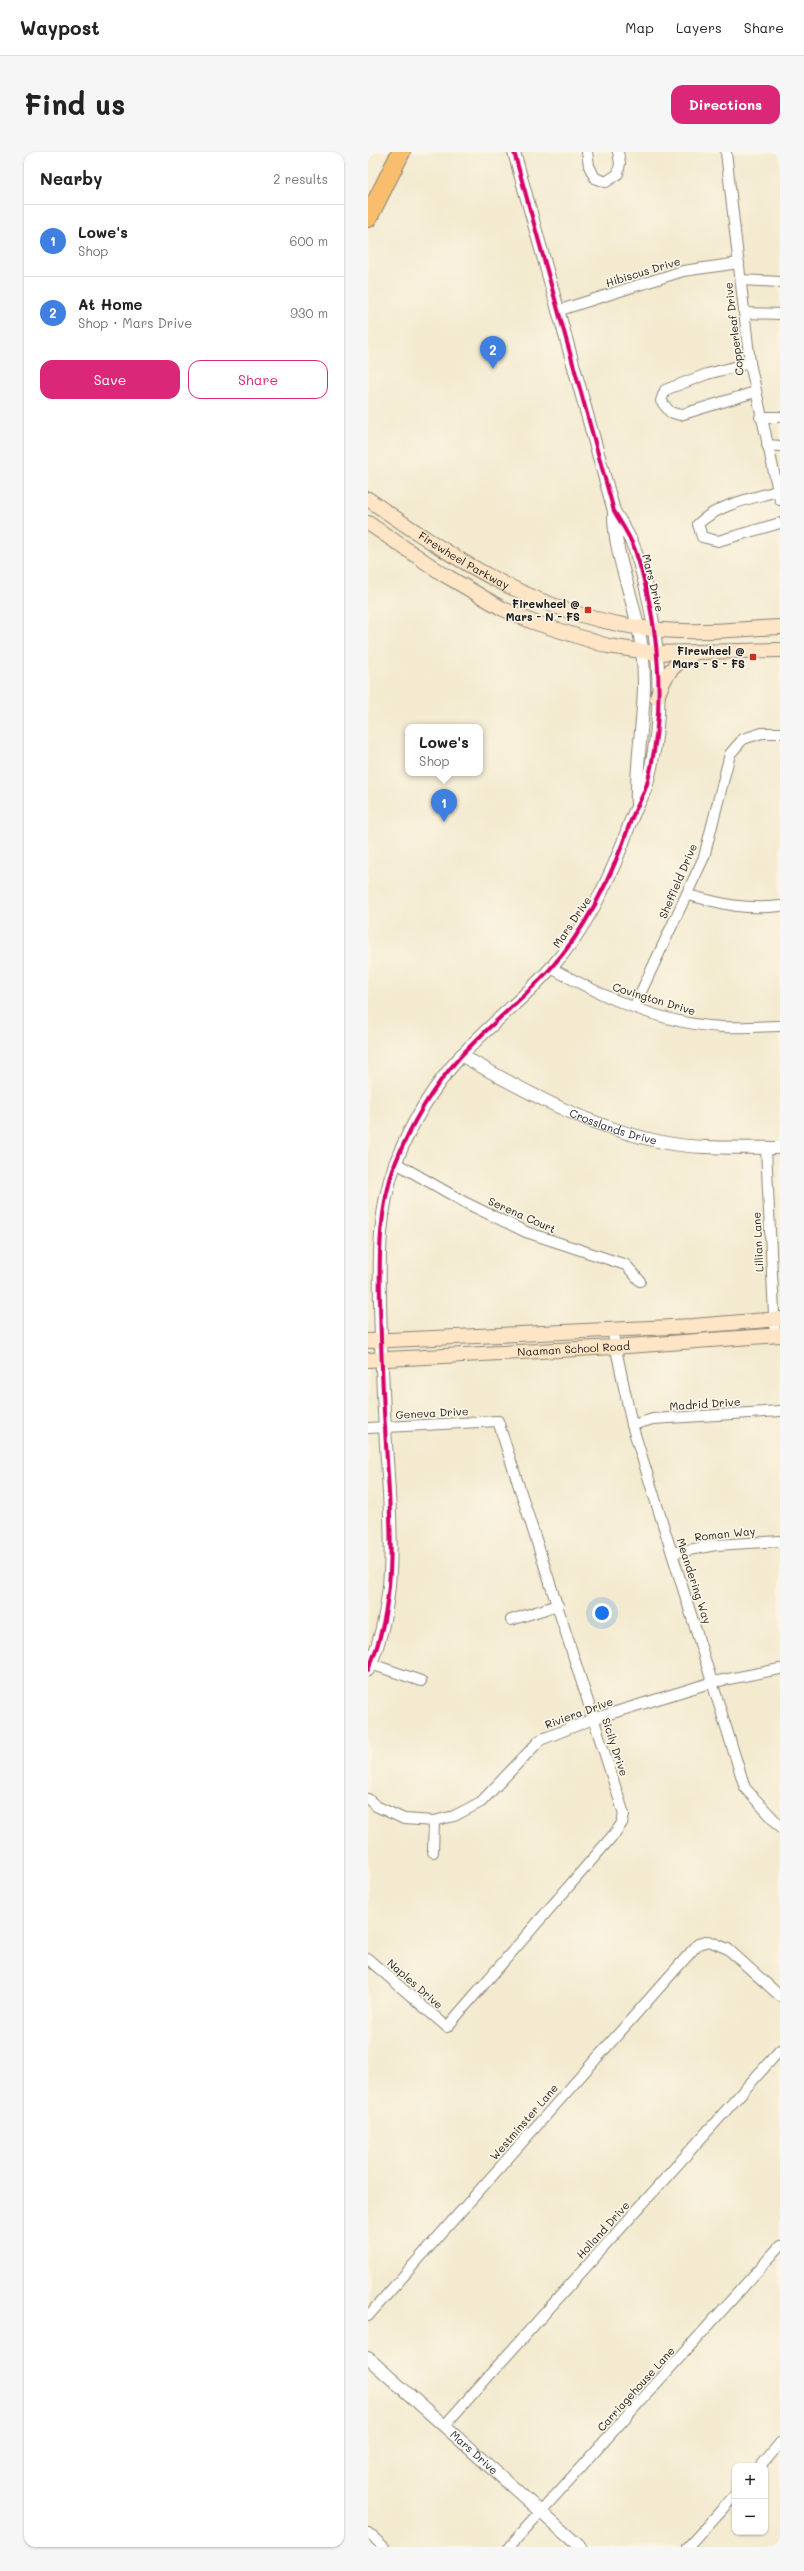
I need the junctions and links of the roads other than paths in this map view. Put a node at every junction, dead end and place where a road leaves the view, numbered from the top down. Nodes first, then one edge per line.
1 (401, 152) edge
2 (514, 152) edge
3 (587, 152) edge
4 (618, 152) edge
5 (726, 152) edge
6 (368, 218) edge
7 (739, 263) junction
8 (741, 280) junction
9 (780, 282) edge
10 (557, 311) junction
11 (744, 313) junction
12 (780, 314) edge
13 (750, 363) junction
14 (754, 392) junction
15 (760, 417) junction
16 (780, 417) edge
17 (767, 445) junction
18 (780, 446) edge
19 (778, 495) edge
20 (368, 498) edge
21 (614, 511) junction
22 (368, 523) edge
23 (780, 523) edge
24 (477, 571) junction
25 (465, 587) junction
26 (780, 627) edge
27 (640, 628) junction
28 (654, 630) junction
29 (780, 650) edge
30 (649, 652) junction
31 (696, 652) junction
32 (657, 698) junction
33 (780, 734) edge
34 (637, 805) junction
35 (688, 895) junction
36 (780, 906) edge
37 (551, 968) junction
38 (634, 1007) junction
39 (780, 1026) edge
40 (462, 1055) junction
41 (766, 1148) junction
42 (780, 1148) edge
43 (396, 1163) junction
44 (776, 1248) edge
45 (640, 1281) dead end
46 (777, 1319) edge
47 (612, 1330) junction
48 (778, 1335) edge
49 (374, 1341) edge
50 (614, 1347) junction
51 (375, 1359) edge
52 (780, 1411) edge
53 (498, 1421) joint
54 (632, 1425) junction
55 (384, 1427) junction
56 (368, 1428) edge
57 (780, 1541) edge
58 (672, 1553) junction
59 (558, 1605) junction
60 (511, 1620) dead end
61 (369, 1667) edge
62 (780, 1669) edge
63 (421, 1681) dead end
64 (713, 1682) junction
65 (593, 1719) junction
66 (368, 1799) edge
67 (434, 1821) junction
68 (780, 1826) edge
69 (433, 1852) dead end
70 (368, 1959) edge
71 (780, 1996) edge
72 (447, 2027) joint
73 (780, 2050) edge
74 (780, 2246) edge
75 (368, 2316) edge
76 (368, 2358) edge
77 (444, 2426) junction
78 (780, 2443) edge
79 (763, 2463) edge
80 (732, 2498) edge
81 (541, 2512) junction
82 (368, 2533) edge
83 (384, 2547) edge
84 (509, 2547) edge
85 (580, 2547) edge
86 (688, 2547) edge

1 - 6 highway
2 - 10 street, Mars Drive
3 - 4 street
5 - 7 street, Copperleaf Drive
7 - 8 street, Copperleaf Drive
7 - 10 street, Hibiscus Drive
8 - 9 street
8 - 11 street, Copperleaf Drive
10 - 21 street, Mars Drive
11 - 12 street
11 - 13 street, Copperleaf Drive
13 - 14 street, Copperleaf Drive
13 - 14 street
14 - 15 street, Copperleaf Drive
15 - 16 street
15 - 17 street, Copperleaf Drive
17 - 18 street
17 - 19 street, Copperleaf Drive
19 - 23 street
20 - 24 main road, Firewheel Parkway
21 - 27 street, Mars Drive
21 - 28 street, Mars Drive
22 - 25 main road, Firewheel Parkway
24 - 25 main road
24 - 27 main road, Firewheel Parkway
25 - 30 main road, Firewheel Parkway
26 - 28 main road, Firewheel Parkway
27 - 28 main road, Firewheel Parkway
27 - 30 street, Mars Drive
28 - 30 street, Mars Drive
29 - 31 main road, Firewheel Parkway
30 - 31 main road, Firewheel Parkway
30 - 32 street, Mars Drive
30 - 34 street, Mars Drive
31 - 32 main road
32 - 34 street, Mars Drive
33 - 35 street, Sheffield Drive
34 - 37 street, Mars Drive
35 - 36 street
35 - 38 street, Sheffield Drive
37 - 38 street, Covington Drive
37 - 40 street, Mars Drive
38 - 39 street, Covington Drive
40 - 41 street, Crosslands Drive
40 - 43 street, Mars Drive
41 - 42 street, Crosslands Drive
41 - 44 street, Lillian Lane
43 - 45 street, Serena Court
43 - 49 street, Mars Drive
44 - 46 street, Lillian Lane
46 - 47 main road, Naaman School Road
46 - 48 street, Lillian Lane
47 - 49 main road, Naaman School Road
47 - 50 street, Meandering Way
48 - 50 main road, Naaman School Road
49 - 51 street, Mars Drive
50 - 51 main road, Naaman School Road
50 - 54 street, Meandering Way
51 - 55 street, Mars Drive
52 - 54 street, Madrid Drive
53 - 55 street, Geneva Drive
53 - 59 street, Sicily Drive
54 - 58 street, Meandering Way
55 - 56 street, Geneva Drive
55 - 61 street, Mars Drive
57 - 58 street, Roman Way
58 - 64 street, Meandering Way
59 - 60 street
59 - 65 street, Sicily Drive
61 - 63 street
62 - 64 street, Riviera Drive
64 - 65 street, Riviera Drive
64 - 68 street, Meandering Way
65 - 67 street, Riviera Drive
65 - 72 street, Sicily Drive
66 - 67 street, Riviera Drive
67 - 69 street
70 - 72 street, Naples Drive
71 - 75 street, Westminster Lane
73 - 77 street, Holland Drive
74 - 81 street, Carriagehouse Lane
76 - 77 street, Mars Drive
77 - 81 street, Mars Drive
78 - 79 street
80 - 86 street
81 - 84 street, Carriagehouse Lane
81 - 85 street, Mars Drive
82 - 83 street

